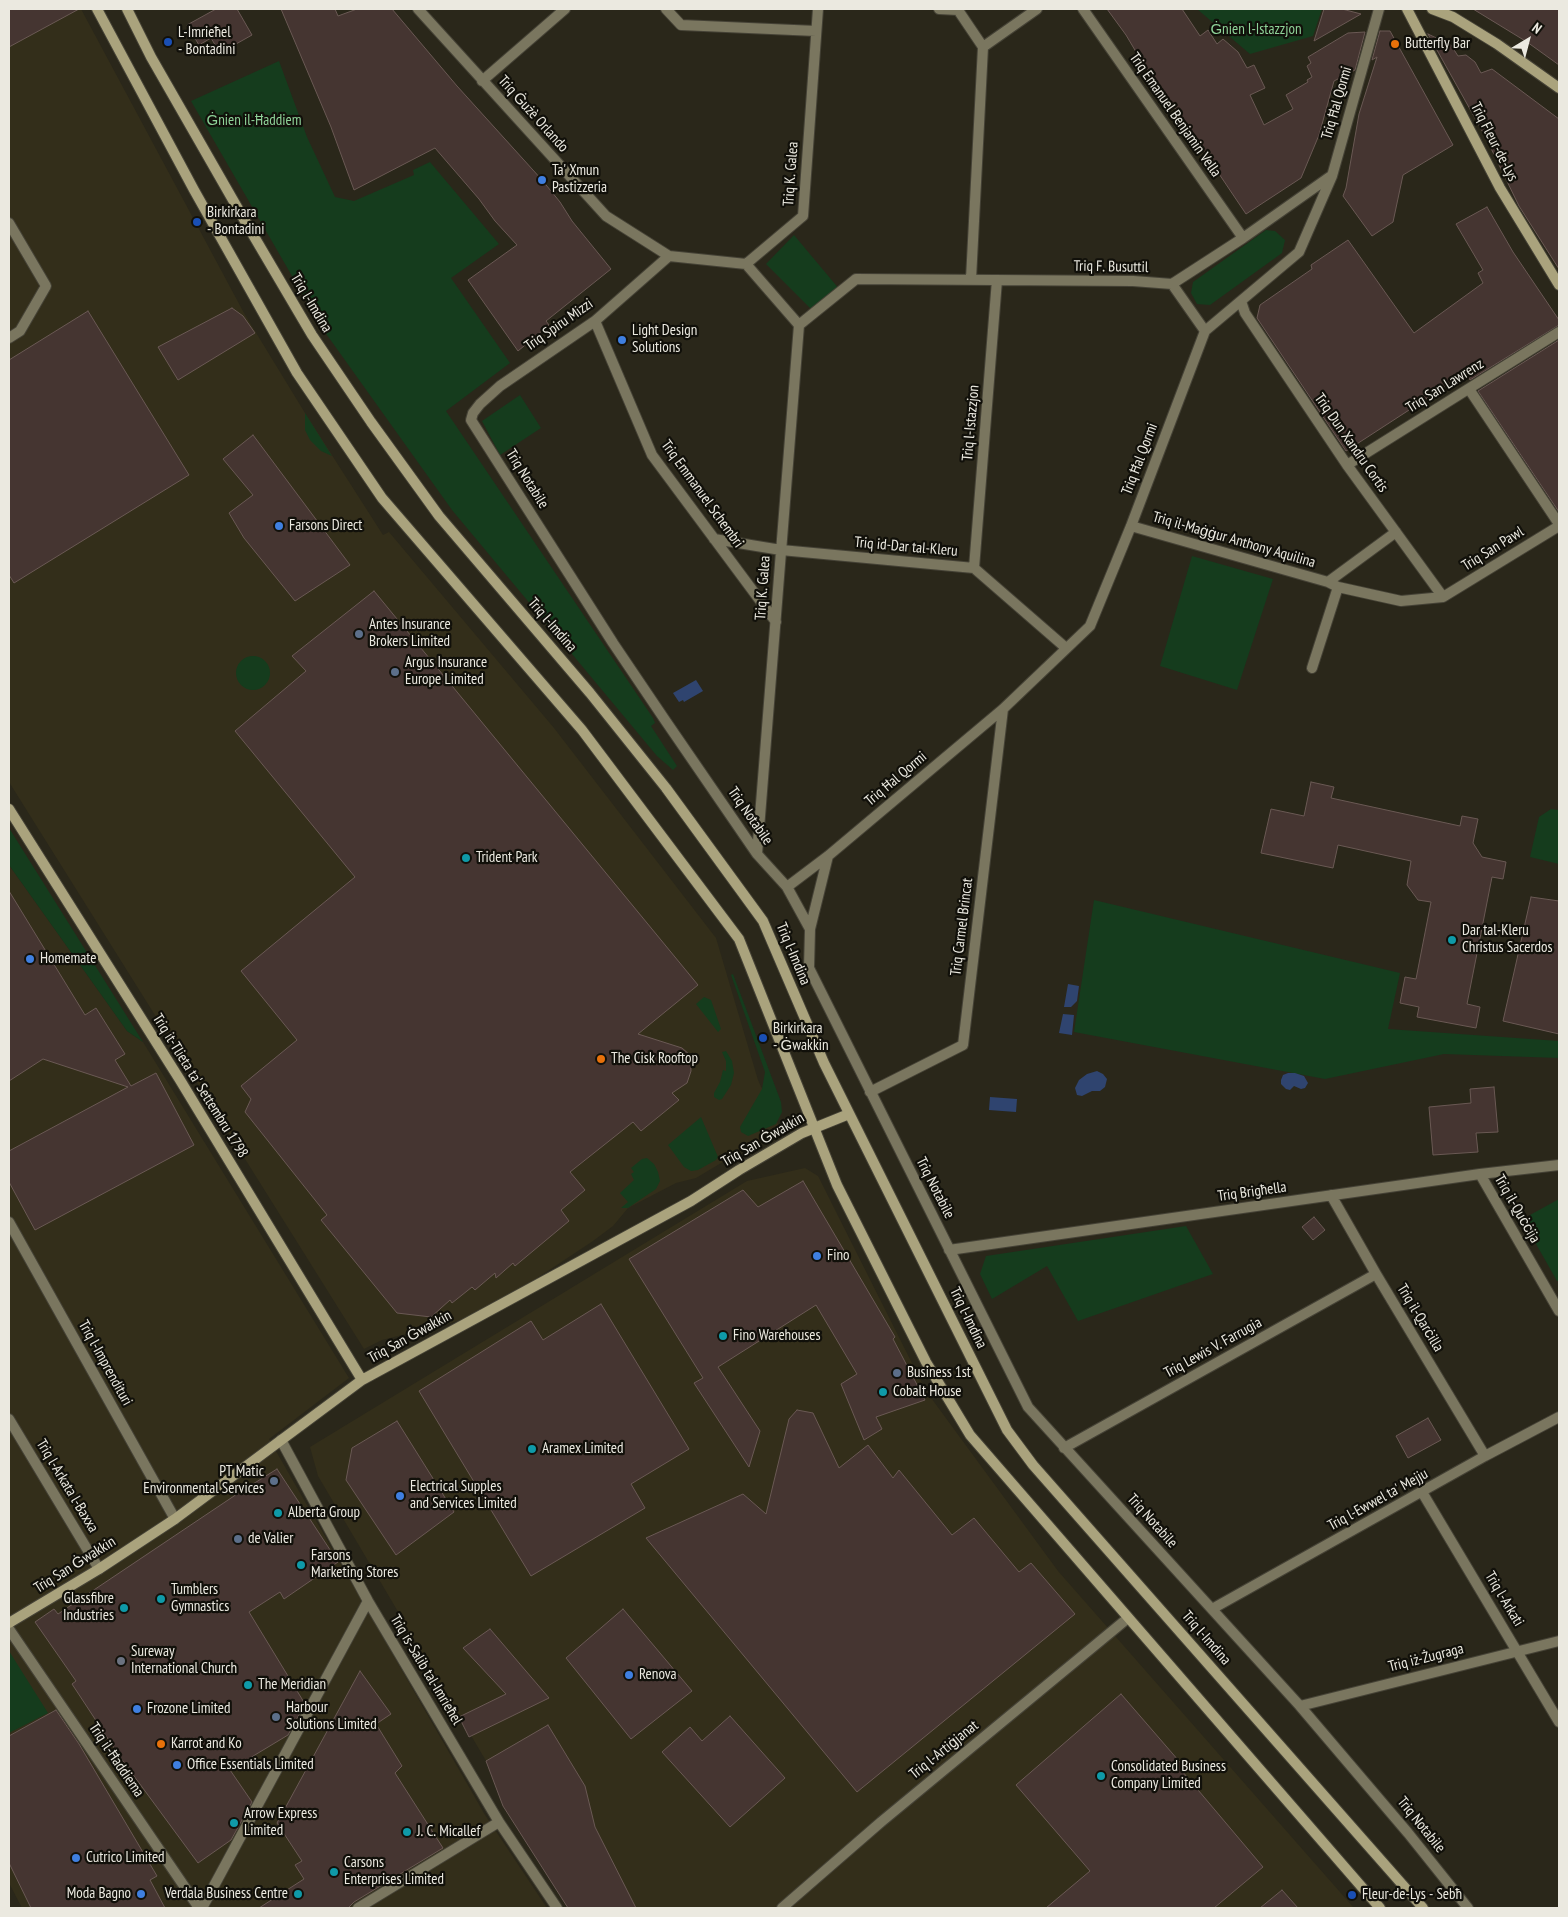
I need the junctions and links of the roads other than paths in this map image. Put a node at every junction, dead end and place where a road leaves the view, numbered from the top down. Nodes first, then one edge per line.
1 (97, 9) edge
2 (127, 9) edge
3 (418, 9) edge
4 (565, 9) edge
5 (666, 9) edge
6 (818, 9) edge
7 (939, 9) edge
8 (959, 9) edge
9 (1037, 9) edge
10 (1084, 9) edge
11 (1379, 9) edge
12 (1407, 9) edge
13 (1432, 9) edge
14 (816, 31) junction
15 (982, 47) junction
16 (482, 81) junction
17 (1559, 88) edge
18 (1332, 176) junction
19 (9, 223) edge
20 (1243, 238) junction
21 (669, 256) junction
22 (746, 264) junction
23 (971, 280) junction
24 (996, 280) junction
25 (1172, 284) junction
26 (1559, 285) edge
27 (1241, 301) junction
28 (594, 320) junction
29 (799, 324) junction
30 (1205, 331) junction
31 (1559, 332) edge
32 (9, 338) edge
33 (1469, 389) junction
34 (471, 420) joint
35 (1347, 465) junction
36 (1559, 525) edge
37 (1131, 526) junction
38 (1396, 532) junction
39 (714, 538) junction
40 (781, 550) junction
41 (974, 568) junction
42 (1333, 585) junction
43 (1442, 597) junction
44 (776, 622) junction
45 (1066, 648) junction
46 (1312, 668) dead end
47 (1002, 709) junction
48 (9, 809) edge
49 (757, 854) junction
50 (828, 856) junction
51 (787, 887) junction
52 (810, 929) junction
53 (870, 1092) junction
54 (849, 1114) junction
55 (813, 1127) junction
56 (1559, 1165) edge
57 (1480, 1174) junction
58 (1331, 1195) junction
59 (9, 1222) edge
60 (949, 1250) junction
61 (1376, 1274) junction
62 (1559, 1311) edge
63 (362, 1380) junction
64 (1559, 1417) edge
65 (9, 1419) edge
66 (281, 1440) junction
67 (1064, 1448) junction
68 (1485, 1456) junction
69 (1422, 1492) junction
70 (175, 1519) junction
71 (99, 1569) junction
72 (368, 1601) junction
73 (1212, 1609) junction
74 (1128, 1618) junction
75 (9, 1623) edge
76 (9, 1629) edge
77 (1559, 1641) edge
78 (1518, 1650) junction
79 (1300, 1706) junction
80 (1559, 1722) edge
81 (499, 1822) junction
82 (200, 1908) edge
83 (358, 1908) edge
84 (557, 1908) edge
85 (782, 1908) edge
86 (1380, 1908) edge
87 (1424, 1908) edge
88 (1468, 1908) edge

1 - 55 main road
2 - 54 main road, Triq l-Imdina
3 - 16 street, Triq Ġużè Orlando
4 - 16 street
5 - 14 street
6 - 14 street, Triq K. Galea
7 - 8 street
8 - 15 street
9 - 15 street
10 - 20 street, Triq Emanuel Benjamin Vella
11 - 18 street, Triq Ħal Qormi
12 - 26 main road, Triq Fleur-de-Lys
13 - 17 main road
14 - 22 street, Triq K. Galea
15 - 23 street
16 - 21 street, Triq Ġużè Orlando
18 - 20 street
18 - 27 street, Triq Ħal Qormi
19 - 32 street
20 - 25 street
21 - 22 street, Triq Ġużè Orlando
21 - 28 street, Triq Spiru Mizzi
22 - 29 street
23 - 24 street, Triq F. Busuttil
23 - 29 street, Triq F. Busuttil
24 - 25 street, Triq F. Busuttil
24 - 41 street, Triq l-Istazzjon
25 - 30 street
27 - 30 street, Triq Ħal Qormi
27 - 35 street, Triq Dun Xandru Cortis
28 - 34 street, Triq Spiru Mizzi
28 - 39 street, Triq Emmanuel Schembri
29 - 40 street, Triq K. Galea
30 - 37 street, Triq Ħal Qormi
31 - 33 street, Triq San Lawrenz
33 - 35 street, Triq San Lawrenz
33 - 36 street
34 - 49 street, Triq Notabile
35 - 38 street, Triq Dun Xandru Cortis
36 - 43 street, Triq San Pawl
37 - 42 street, Triq il-Maġġur Anthony Aquilina
37 - 45 street, Triq Ħal Qormi
38 - 42 street, Triq il-Maġġur Anthony Aquilina
38 - 43 street, Triq Dun Xandru Cortis
39 - 40 street, Triq id-Dar tal-Kleru
39 - 44 street, Triq Emmanuel Schembri
40 - 41 street, Triq id-Dar tal-Kleru
40 - 44 street, Triq K. Galea
41 - 45 street, Triq id-Dar tal-Kleru
42 - 43 street, Triq il-Maġġur Anthony Aquilina
42 - 46 street
44 - 49 street, Triq K. Galea
45 - 47 street, Triq Ħal Qormi
47 - 50 street, Triq Ħal Qormi
47 - 53 street, Triq Carmel Brincat
48 - 63 main road, Triq it-Tlieta ta' Settembru 1798
49 - 51 street, Triq Notabile
50 - 51 street, Triq Ħal Qormi
50 - 52 street
51 - 52 street, Triq Notabile
52 - 53 street, Triq Notabile
53 - 60 street, Triq Notabile
54 - 55 main road, Triq San Ġwakkin
54 - 87 main road, Triq l-Imdina
55 - 63 main road, Triq San Ġwakkin
55 - 74 main road
56 - 57 street, Triq Brigħella
57 - 58 street, Triq Brigħella
57 - 62 street, Triq il-Quċċija
58 - 60 street, Triq Brigħella
58 - 61 street, Triq il-Qarċilla
59 - 70 street, Triq l-Imprendituri
60 - 67 street, Triq Notabile
61 - 67 street, Triq Lewis V. Farrugia
61 - 68 street, Triq il-Qarċilla
63 - 66 main road, Triq San Ġwakkin
64 - 68 street, Triq l-Ewwel ta' Mejju
65 - 71 street, Triq l-Arkata l-Baxxa
66 - 70 main road, Triq San Ġwakkin
66 - 72 street, Triq is-Salib tal-Imrieħel
67 - 73 street, Triq Notabile
68 - 69 street, Triq l-Ewwel ta' Mejju
69 - 73 street, Triq l-Ewwel ta' Mejju
69 - 78 street, Triq l-Arkati
70 - 71 main road, Triq San Ġwakkin
71 - 75 main road, Triq San Ġwakkin
72 - 81 street, Triq is-Salib tal-Imrieħel
72 - 82 street
73 - 79 street, Triq Notabile
74 - 85 street, Triq l-Artiġjanat
74 - 86 main road
76 - 82 street, Triq il-Ħaddiema
77 - 78 street, Triq iż-Żugraga
78 - 79 street, Triq iż-Żugraga
78 - 80 street, Triq l-Arkati
79 - 88 street, Triq Notabile
81 - 83 street
81 - 84 street, Triq is-Salib tal-Imrieħel

